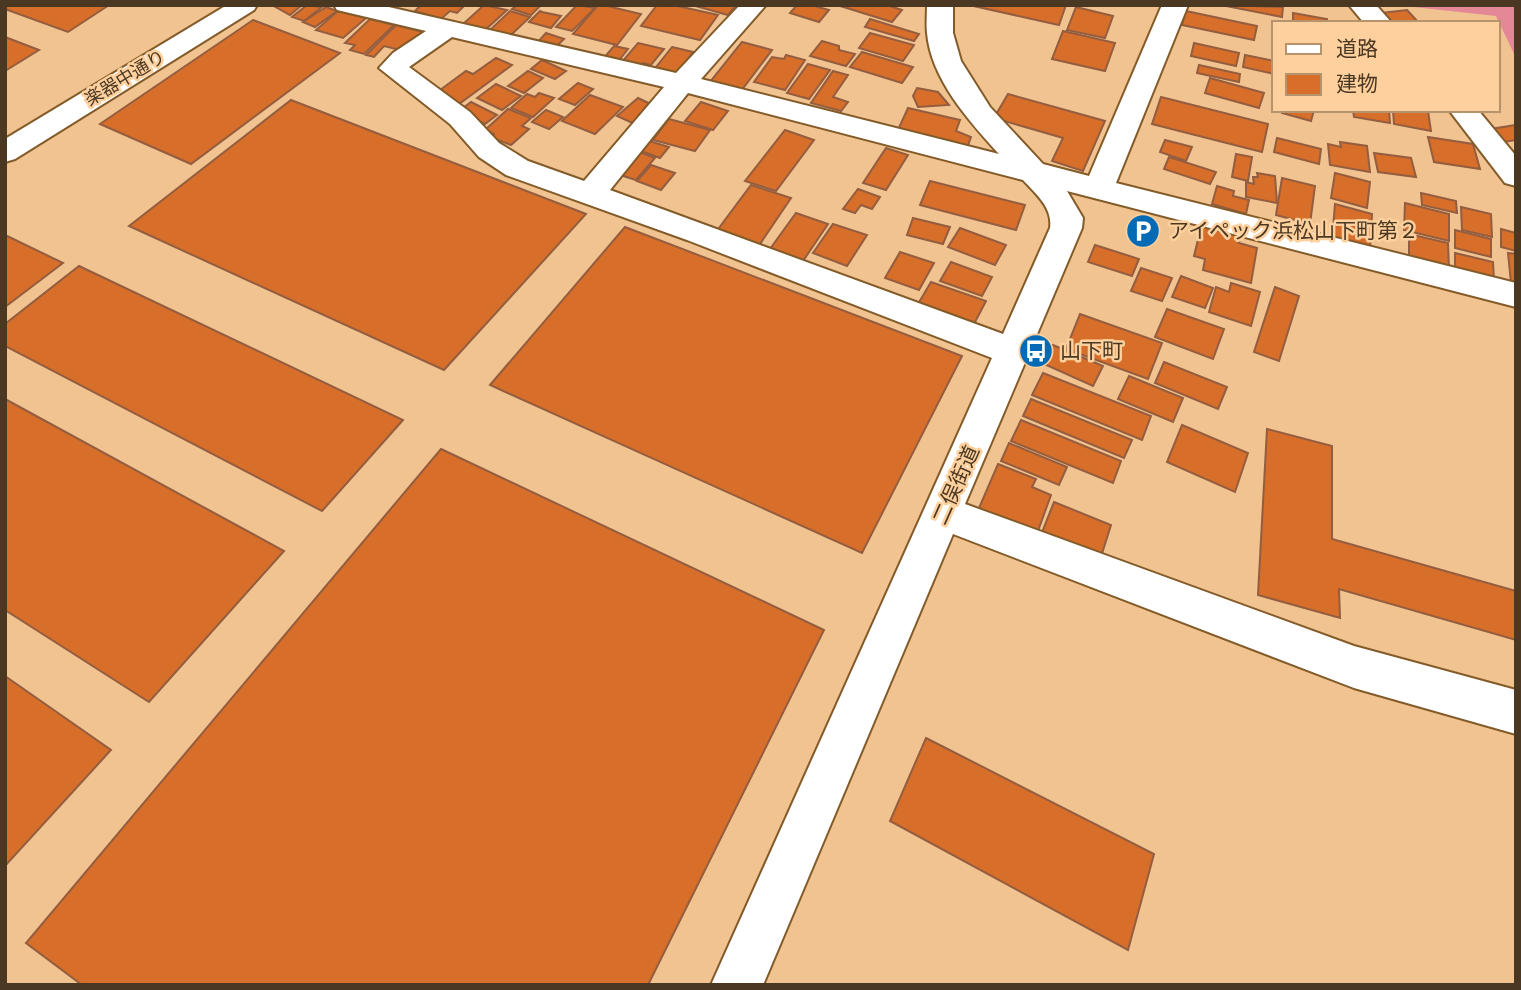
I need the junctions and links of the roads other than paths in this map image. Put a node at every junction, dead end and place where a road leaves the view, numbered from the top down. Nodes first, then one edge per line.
1 (245, 5) edge
2 (346, 5) edge
3 (474, 5) edge
4 (754, 5) edge
5 (940, 5) edge
6 (1175, 5) edge
7 (1361, 5) edge
8 (1377, 21) edge
9 (444, 28) junction
10 (682, 83) junction
11 (1464, 112) edge
12 (5, 152) edge
13 (1034, 174) junction
14 (1516, 176) edge
15 (1098, 190) junction
16 (590, 193) junction
17 (1516, 295) edge
18 (1013, 352) junction
19 (943, 513) junction
20 (1516, 712) edge
21 (737, 985) edge

1 - 12 street, 楽器中通り
2 - 9 street
3 - 9 street
4 - 10 street
5 - 13 street, 二俣街道
6 - 15 street
7 - 8 street
9 - 10 street
9 - 16 street
10 - 13 street
10 - 16 street
11 - 14 street
13 - 15 street
13 - 18 street, 二俣街道
15 - 17 street
16 - 18 street
18 - 19 street, 二俣街道
19 - 20 street
19 - 21 street, 二俣街道

